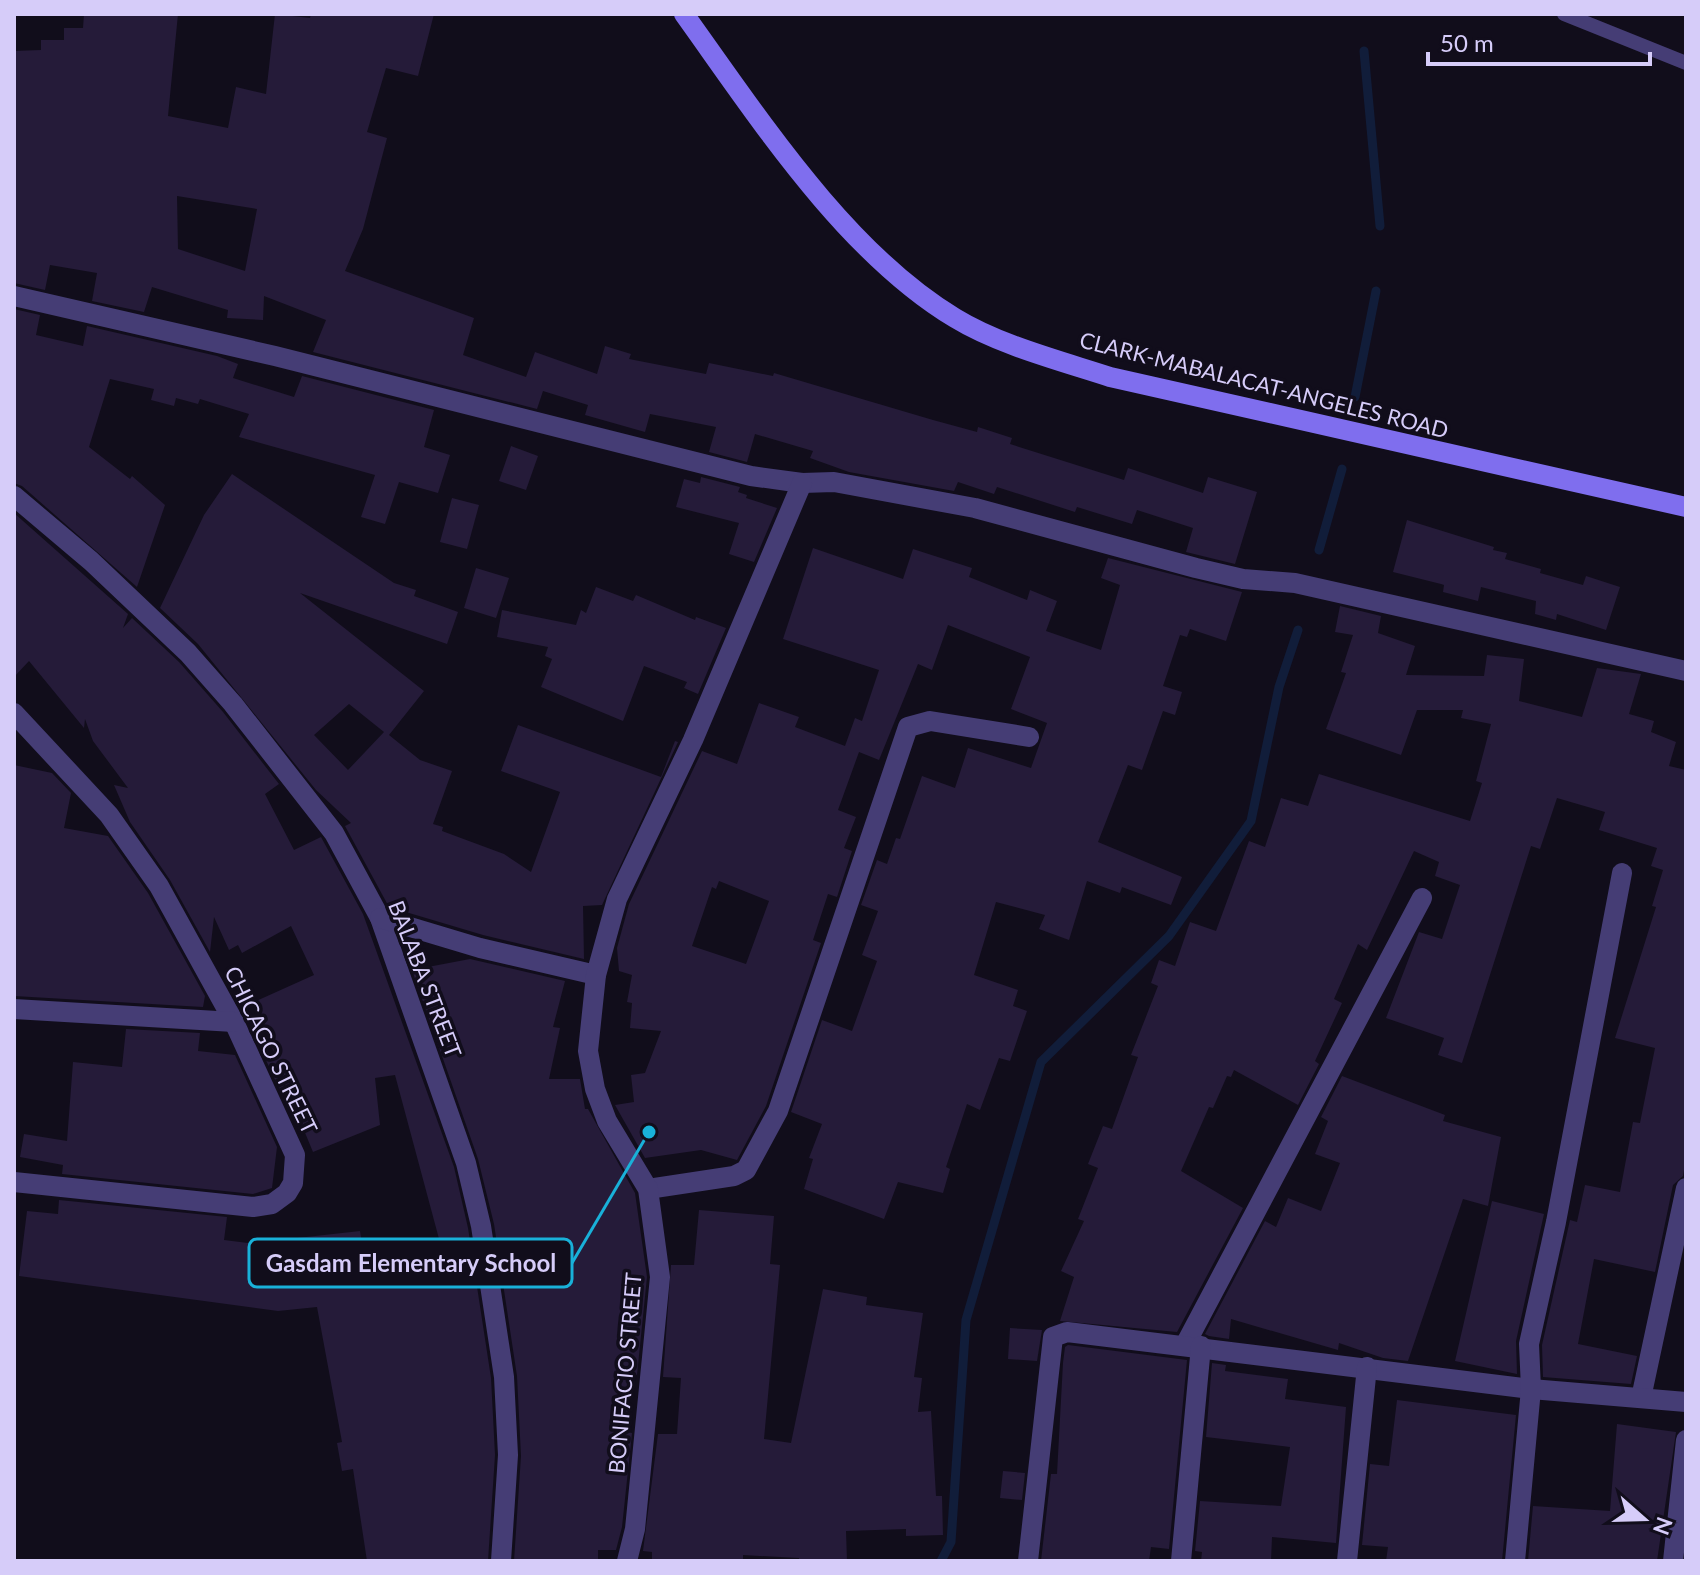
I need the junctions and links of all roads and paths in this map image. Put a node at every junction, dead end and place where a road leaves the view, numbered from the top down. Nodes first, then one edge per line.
1 (684, 14) edge
2 (1564, 14) edge
3 (1686, 63) edge
4 (14, 296) edge
5 (802, 483) junction
6 (14, 496) edge
7 (1686, 507) edge
8 (1686, 671) edge
9 (14, 713) edge
10 (1029, 737) dead end
11 (1622, 873) dead end
12 (1422, 898) dead end
13 (380, 918) junction
14 (596, 975) junction
15 (14, 1009) edge
16 (234, 1022) junction
17 (14, 1182) edge
18 (1686, 1188) edge
19 (648, 1189) junction
20 (1193, 1346) junction
21 (1367, 1367) junction
22 (1531, 1389) junction
23 (1641, 1398) junction
24 (1686, 1402) edge
25 (1686, 1440) edge
26 (501, 1561) edge
27 (627, 1561) edge
28 (1028, 1561) edge
29 (1181, 1561) edge
30 (1347, 1561) edge
31 (1515, 1561) edge
32 (1673, 1561) edge

1 - 7 main road, CLARK-MABALACAT-ANGELES ROAD
2 - 3 lane
4 - 5 street
5 - 8 street
5 - 14 street
6 - 13 street, BALABA STREET
9 - 16 street, CHICAGO STREET
10 - 19 street
11 - 22 street
12 - 20 street
13 - 14 street
13 - 26 street, BALABA STREET
14 - 19 street
15 - 16 street
16 - 17 street, CHICAGO STREET
18 - 23 street
19 - 27 street, BONIFACIO STREET
20 - 21 street
20 - 28 street
20 - 29 street
21 - 22 street
21 - 30 street
22 - 23 street
22 - 31 street
23 - 24 street
25 - 32 street

